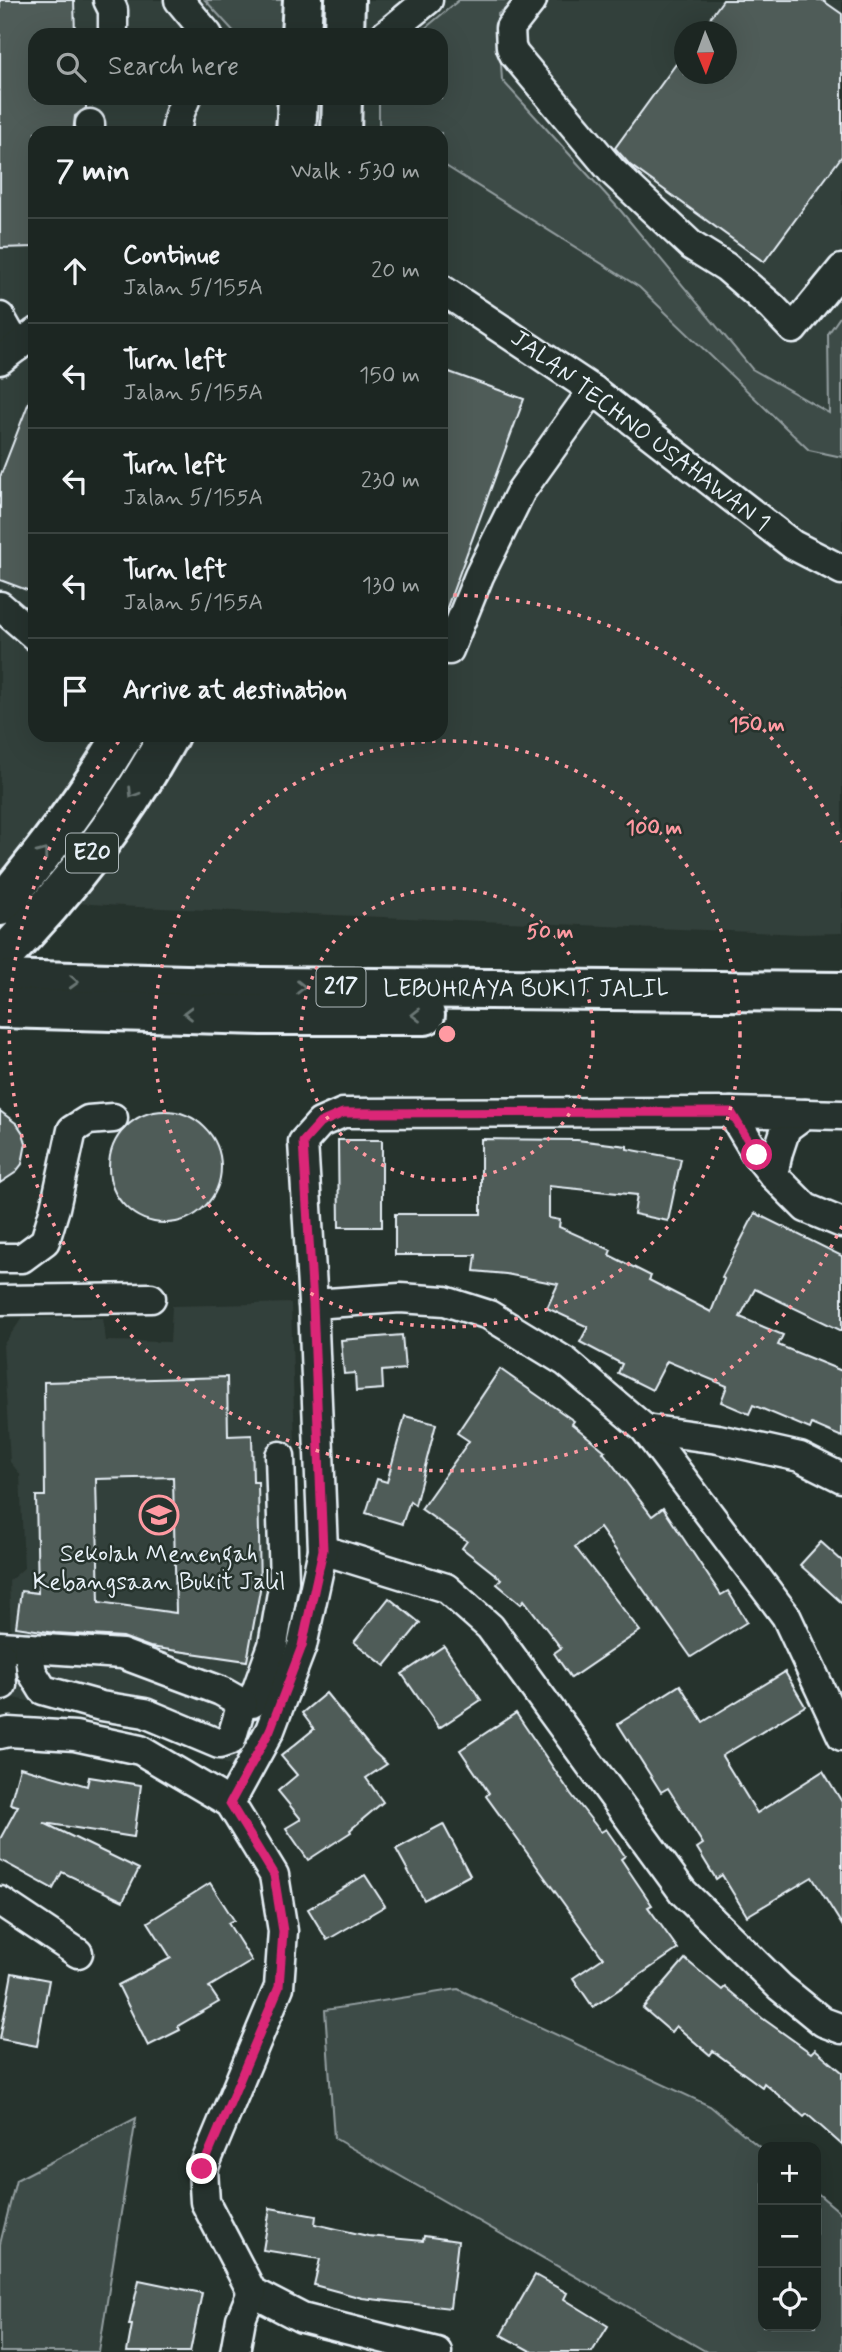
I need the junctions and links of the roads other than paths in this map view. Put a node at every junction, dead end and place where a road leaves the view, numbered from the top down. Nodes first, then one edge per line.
1 (179, 0) edge
2 (303, 0) edge
3 (345, 0) edge
4 (428, 0) edge
5 (532, 0) edge
6 (202, 28) edge
7 (301, 28) edge
8 (344, 28) edge
9 (394, 28) edge
10 (183, 105) edge
11 (298, 105) edge
12 (343, 105) edge
13 (347, 105) edge
14 (177, 126) edge
15 (296, 126) edge
16 (342, 126) edge
17 (356, 126) edge
18 (842, 269) edge
19 (448, 294) edge
20 (0, 317) edge
21 (17, 347) edge
22 (593, 390) junction
23 (842, 570) edge
24 (0, 604) edge
25 (28, 618) edge
26 (28, 630) edge
27 (449, 650) dead end
28 (118, 742) edge
29 (165, 742) edge
30 (0, 906) edge
31 (2, 989) edge
32 (838, 1010) edge
33 (731, 1112) junction
34 (804, 1114) junction
35 (842, 1115) edge
36 (113, 1118) dead end
37 (773, 1175) junction
38 (842, 1223) edge
39 (0, 1258) edge
40 (151, 1298) dead end
41 (0, 1300) edge
42 (313, 1304) junction
43 (645, 1429) junction
44 (280, 1456) dead end
45 (842, 1478) edge
46 (323, 1550) junction
47 (14, 1647) edge
48 (0, 1654) edge
49 (2, 1685) edge
50 (242, 1703) junction
51 (0, 1734) edge
52 (842, 1737) edge
53 (230, 1803) junction
54 (0, 1901) edge
55 (78, 1954) dead end
56 (842, 2029) edge
57 (252, 2292) junction
58 (235, 2352) edge
59 (437, 2352) edge

1 - 6 street
2 - 7 highway
3 - 8 highway
4 - 9 street
5 - 18 street
10 - 14 street
11 - 15 highway
12 - 16 highway
13 - 17 street
19 - 22 street, JALAN TECHNO USAHAWAN 1
20 - 21 street
22 - 23 street, JALAN TECHNO USAHAWAN 1
22 - 27 street
24 - 25 street
24 - 26 street
30 -> 28 highway, E20
29 -> 31 highway, E20
31 - 32 highway, LEBUHRAYA BUKIT JALIL / 217
33 - 34 street
33 - 37 street
33 - 42 street
34 - 35 street
34 - 37 street
36 - 39 street
37 - 38 street
40 - 41 street
42 - 43 street
42 - 46 street
43 - 45 street
43 - 52 street
44 - 50 street
46 - 53 street
46 - 56 street
47 - 50 street
47 - 50 street
48 - 49 street
51 - 53 street
53 - 57 street
54 - 55 street
57 - 58 street
57 - 59 street

